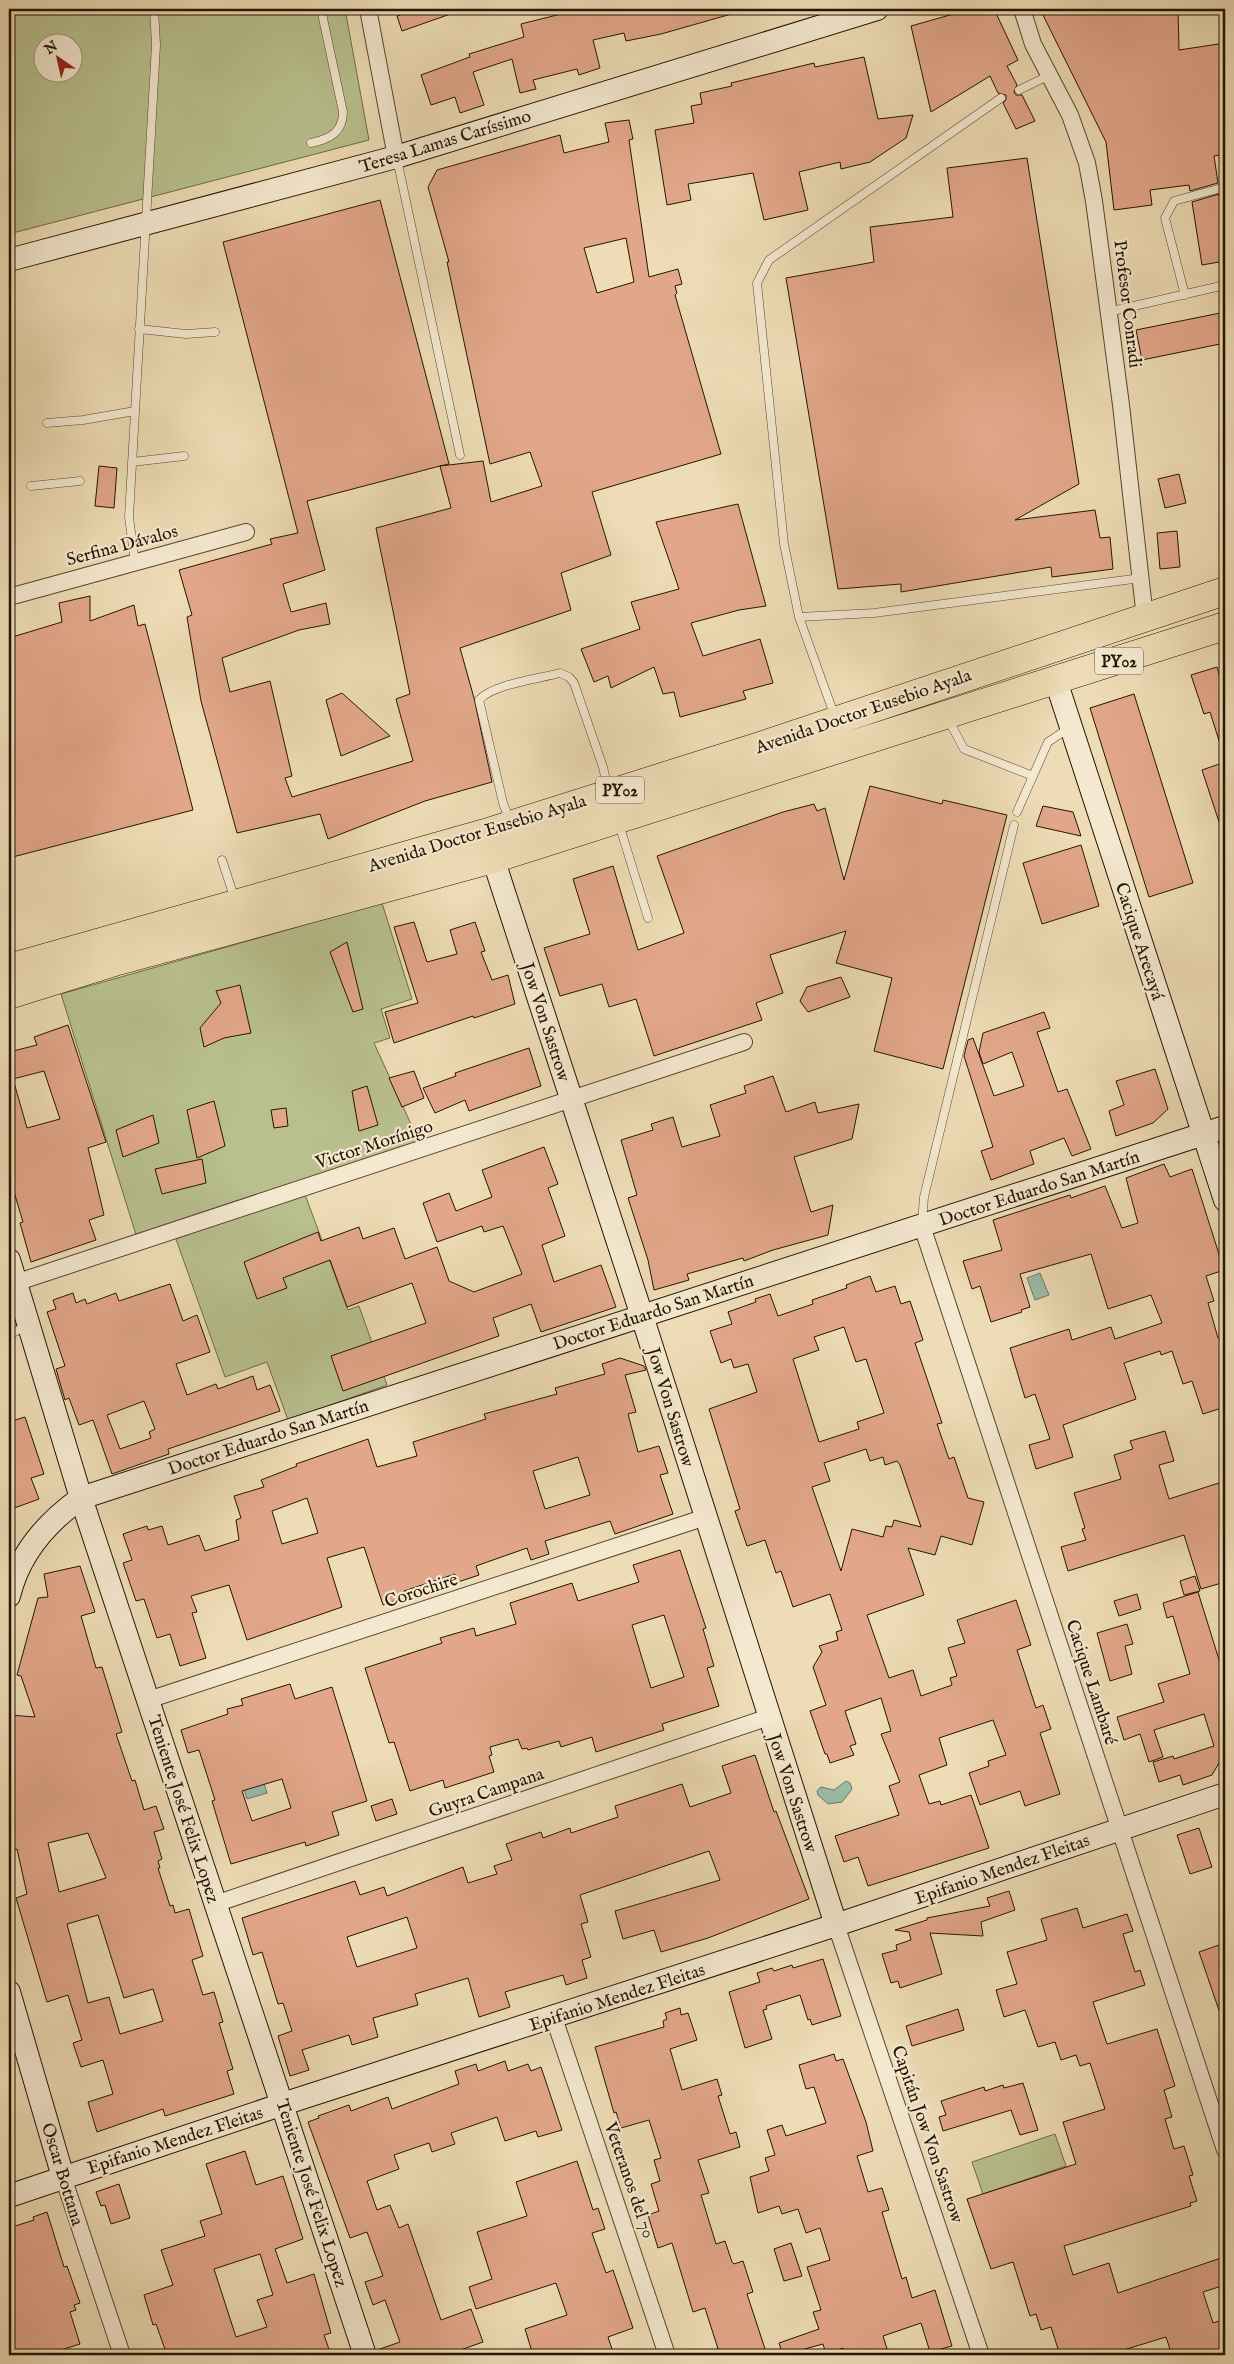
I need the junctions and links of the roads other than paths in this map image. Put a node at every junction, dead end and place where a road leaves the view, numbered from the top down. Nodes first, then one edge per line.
1 (154, 9) edge
2 (321, 9) edge
3 (368, 9) edge
4 (877, 9) edge
5 (1022, 9) edge
6 (1223, 9) edge
7 (1225, 24) edge
8 (1050, 75) junction
9 (1019, 90) dead end
10 (1001, 98) dead end
11 (312, 142) dead end
12 (396, 157) junction
13 (1225, 187) edge
14 (146, 224) junction
15 (9, 260) edge
16 (1225, 285) edge
17 (1185, 295) junction
18 (1108, 312) junction
19 (140, 329) junction
20 (214, 332) dead end
21 (135, 411) junction
22 (47, 423) dead end
23 (460, 455) dead end
24 (184, 456) dead end
25 (132, 462) junction
26 (80, 481) dead end
27 (31, 486) dead end
28 (246, 532) dead end
29 (135, 562) junction
30 (1141, 578) junction
31 (1225, 591) edge
32 (9, 597) edge
33 (799, 617) junction
34 (1145, 618) junction
35 (1225, 626) edge
36 (1056, 681) junction
37 (1014, 695) junction
38 (947, 716) junction
39 (836, 720) junction
40 (1071, 727) junction
41 (1033, 776) junction
42 (609, 794) junction
43 (1017, 812) dead end
44 (618, 819) junction
45 (511, 824) junction
46 (1014, 825) dead end
47 (485, 833) junction
48 (493, 859) junction
49 (222, 860) dead end
50 (235, 908) junction
51 (648, 918) dead end
52 (154, 942) dead end
53 (118, 961) junction
54 (9, 968) edge
55 (9, 995) edge
56 (744, 1042) dead end
57 (571, 1100) junction
58 (1225, 1127) edge
59 (1204, 1134) junction
60 (1225, 1200) edge
61 (922, 1226) junction
62 (9, 1260) edge
63 (12, 1284) edge
64 (642, 1316) junction
65 (18, 1330) edge
66 (81, 1498) junction
67 (706, 1517) junction
68 (9, 1596) edge
69 (148, 1700) junction
70 (769, 1717) junction
71 (1225, 1794) edge
72 (1119, 1830) junction
73 (215, 1904) junction
74 (836, 1925) junction
75 (9, 1992) edge
76 (554, 2018) junction
77 (283, 2104) junction
78 (1225, 2150) edge
79 (62, 2177) junction
80 (9, 2196) edge
81 (122, 2355) edge
82 (365, 2355) edge
83 (667, 2355) edge
84 (981, 2355) edge

1 - 14 lane
2 - 11 lane
3 - 12 street
4 - 12 street, Teresa Lamas Caríssimo
5 - 8 street, Profesor Conradi
6 - 7 lane
8 - 9 lane
8 - 18 street, Profesor Conradi
10 - 33 lane
12 - 14 street, Teresa Lamas Caríssimo
12 - 23 lane
13 - 17 lane
14 - 15 street, Teresa Lamas Caríssimo
14 - 19 lane
16 - 17 lane
17 - 18 lane
18 - 30 street, Profesor Conradi
19 - 20 lane
19 - 21 lane
21 - 22 lane
21 - 25 lane
24 - 25 lane
25 - 29 lane
26 - 27 lane
28 - 29 street, Serfina Dávalos
29 - 32 street, Serfina Dávalos
30 - 33 lane
30 - 34 street, Profesor Conradi
31 - 34 highway, Avenida Doctor Eusebio Ayala / PY02
33 - 39 lane
34 - 37 highway
34 - 39 highway, Avenida Doctor Eusebio Ayala / PY02
35 - 36 highway, Avenida Doctor Eusebio Ayala / PY02
36 - 37 highway, Avenida Doctor Eusebio Ayala / PY02
36 - 40 street, Cacique Arecayá
37 - 38 highway, Avenida Doctor Eusebio Ayala / PY02
38 - 41 lane
38 - 44 highway, Avenida Doctor Eusebio Ayala / PY02
39 - 42 highway, Avenida Doctor Eusebio Ayala / PY02
40 - 41 lane
40 - 59 street, Cacique Arecayá
41 - 43 lane
42 - 45 highway, Avenida Doctor Eusebio Ayala / PY02
42 - 45 lane
44 - 48 highway, Avenida Doctor Eusebio Ayala / PY02
44 - 51 lane
45 - 47 highway, Avenida Doctor Eusebio Ayala / PY02
46 - 61 lane
47 - 48 street, Jow Von Sastrow
47 - 50 highway, Avenida Doctor Eusebio Ayala / PY02
48 - 53 highway, Avenida Doctor Eusebio Ayala / PY02
48 - 57 street, Jow Von Sastrow
49 - 50 lane
50 - 54 highway, Avenida Doctor Eusebio Ayala / PY02
52 - 53 lane
53 - 55 highway, Avenida Doctor Eusebio Ayala / PY02
56 - 57 street, Victor Morínigo
57 - 63 street, Victor Morínigo
57 - 64 street, Jow Von Sastrow
58 - 59 street, Doctor Eduardo San Martín
59 - 60 street, Cacique Arecayá
59 - 61 street, Doctor Eduardo San Martín
61 - 64 street, Doctor Eduardo San Martín
61 - 72 street, Cacique Lambaré
62 - 63 street, Teniente José Felix Lopez
63 - 65 street, Teniente José Felix Lopez
64 - 66 street, Doctor Eduardo San Martín
64 - 67 street, Jow Von Sastrow
65 - 66 street, Teniente José Felix Lopez
66 - 68 street
66 - 69 street, Teniente José Felix Lopez
67 - 69 street, Corochire
67 - 70 street, Jow Von Sastrow
69 - 73 street, Teniente José Felix Lopez
70 - 73 street, Guyra Campana
70 - 74 street, Jow Von Sastrow
71 - 72 street, Epifanio Mendez Fleitas
72 - 74 street, Epifanio Mendez Fleitas
72 - 78 street, Cacique Lambaré
73 - 77 street, Teniente José Felix Lopez
74 - 76 street, Epifanio Mendez Fleitas
74 - 84 street, Capitán Jow Von Sastrow
75 - 79 street, Oscar Bottana
76 - 77 street, Epifanio Mendez Fleitas
76 - 83 street, Veteranos del 70
77 - 79 street, Epifanio Mendez Fleitas
77 - 82 street, Teniente José Felix Lopez
79 - 80 street, Epifanio Mendez Fleitas
79 - 81 street, Oscar Bottana

